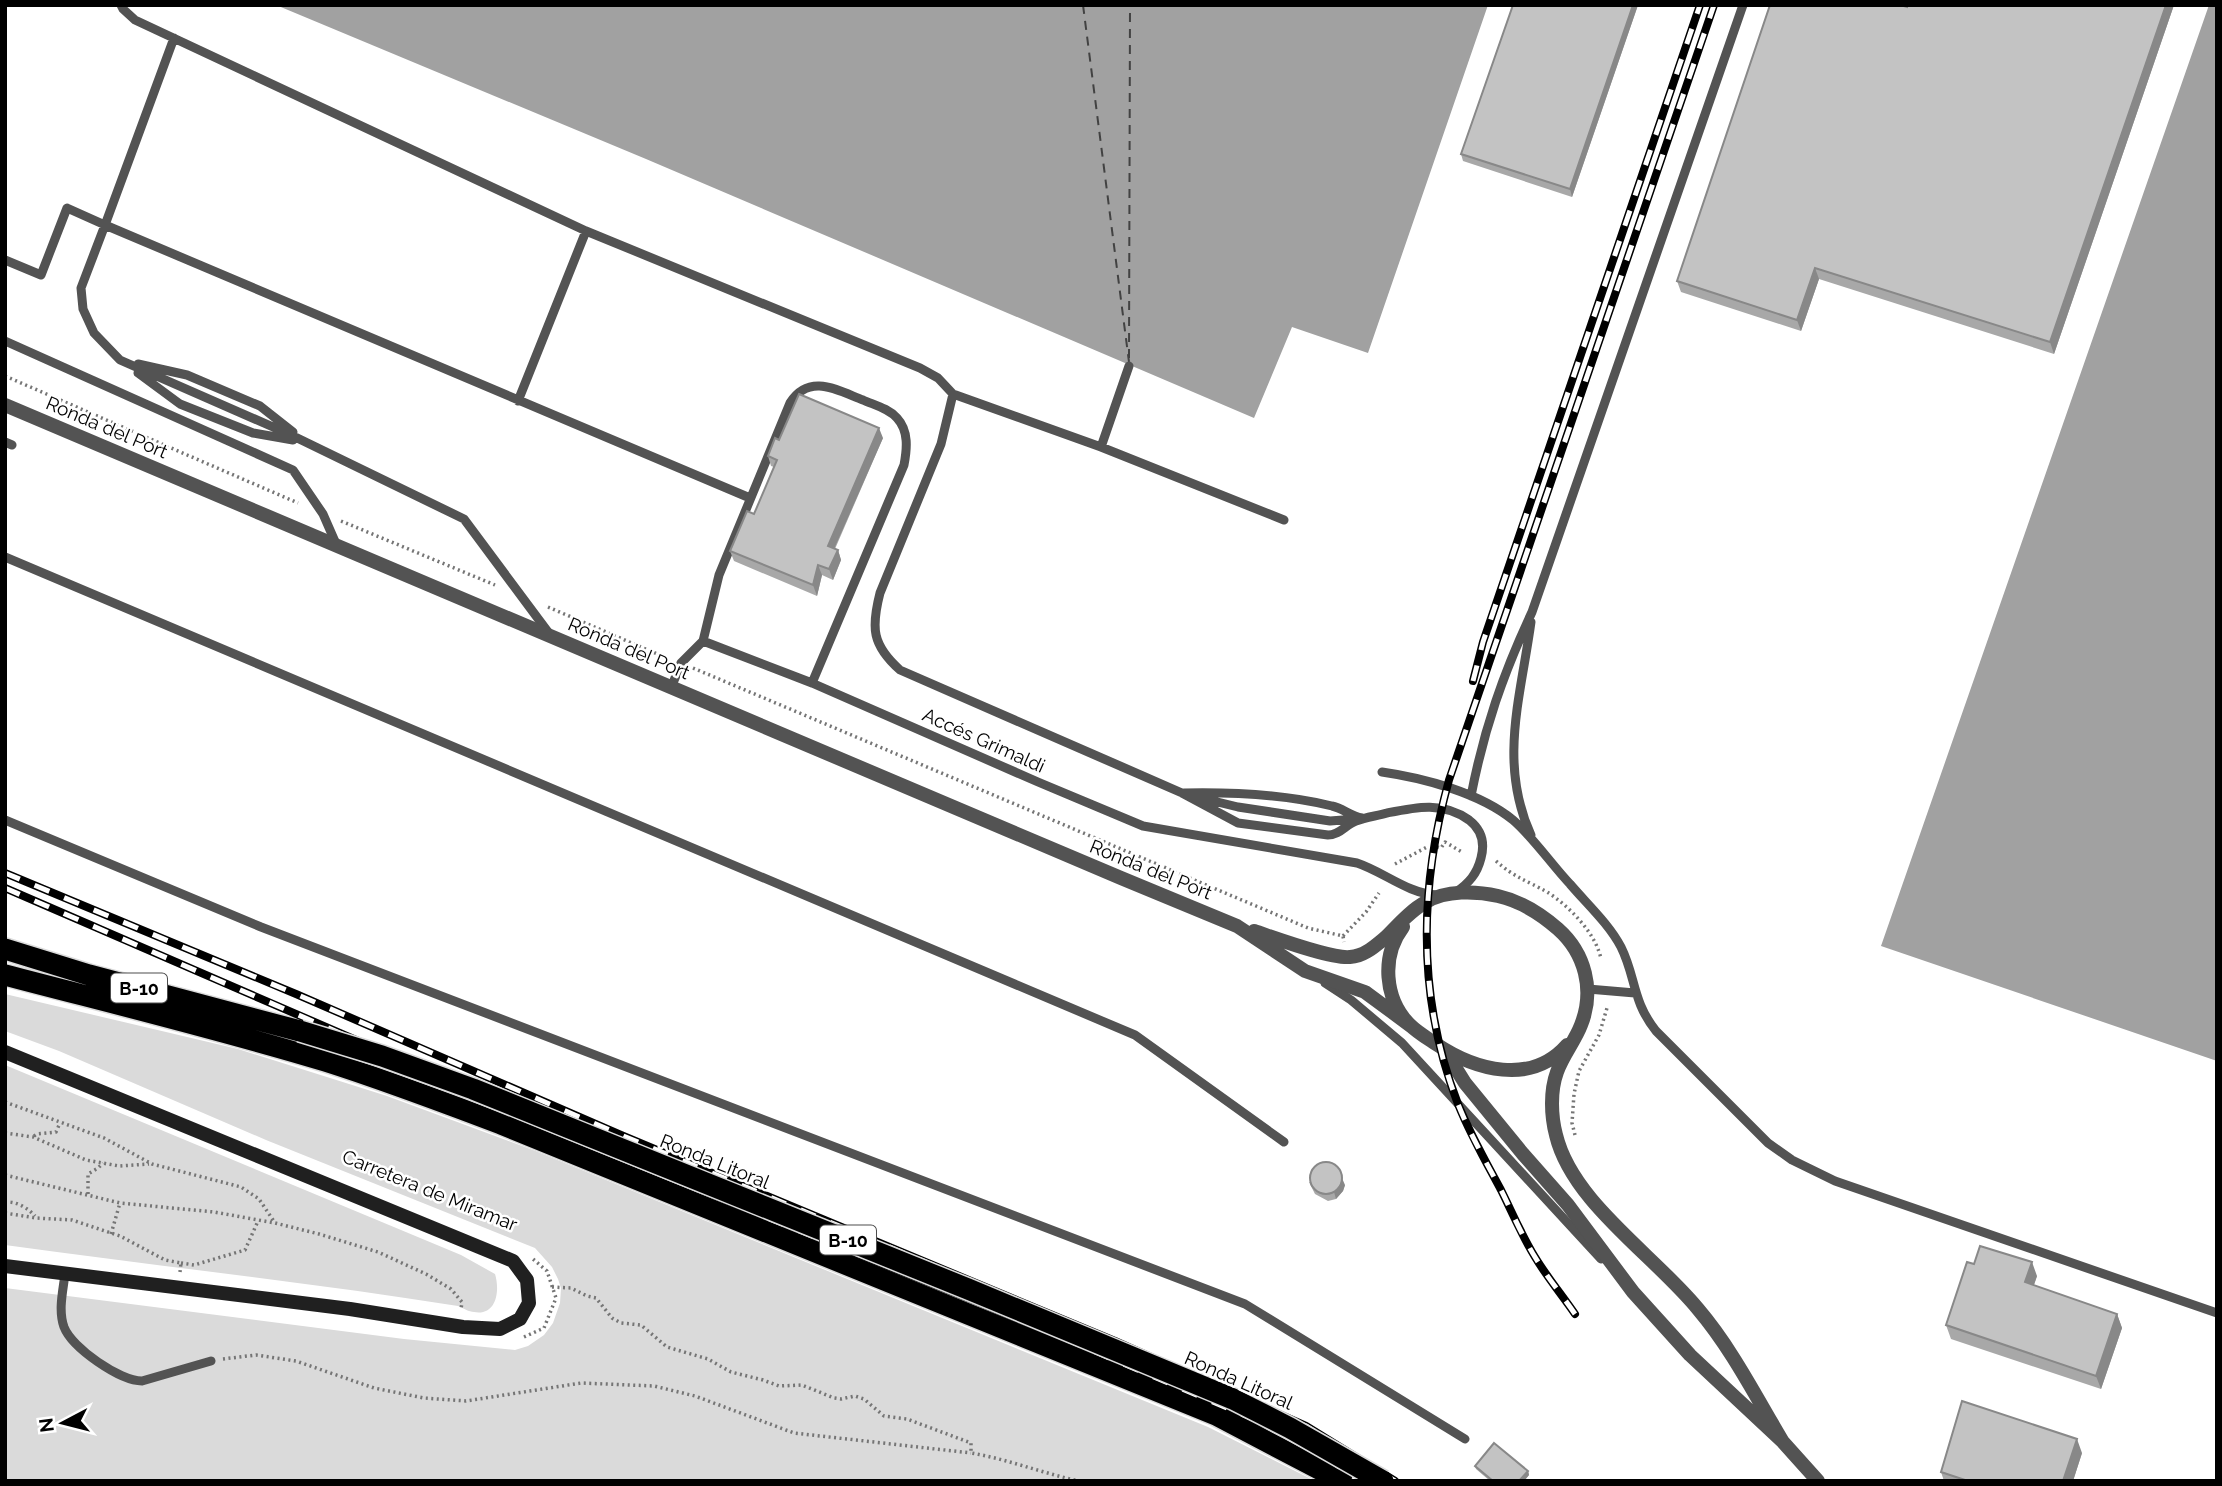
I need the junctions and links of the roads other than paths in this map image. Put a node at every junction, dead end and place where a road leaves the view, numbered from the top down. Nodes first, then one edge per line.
1 (121, 5) edge
2 (1743, 5) edge
3 (174, 38) junction
4 (105, 225) junction
5 (586, 231) junction
6 (5, 260) edge
7 (5, 341) edge
8 (120, 360) junction
9 (1129, 366) dead end
10 (953, 394) junction
11 (518, 401) junction
12 (5, 405) edge
13 (305, 442) junction
14 (1101, 447) junction
15 (750, 498) junction
16 (1284, 520) dead end
17 (337, 546) junction
18 (5, 557) edge
19 (1532, 612) junction
20 (552, 637) junction
21 (703, 641) junction
22 (813, 683) junction
23 (671, 688) junction
24 (1382, 772) dead end
25 (1182, 793) junction
26 (1471, 796) junction
27 (1363, 819) junction
28 (5, 820) edge
29 (1536, 846) junction
30 (1452, 894) junction
31 (1413, 912) junction
32 (1237, 926) junction
33 (5, 949) edge
34 (1305, 971) junction
35 (5, 975) edge
36 (1588, 989) junction
37 (1635, 993) junction
38 (1411, 1026) junction
39 (1575, 1036) junction
40 (1445, 1051) junction
41 (5, 1052) edge
42 (1284, 1142) dead end
43 (5, 1266) edge
44 (65, 1273) junction
45 (1633, 1292) junction
46 (2217, 1312) edge
47 (211, 1361) road end
48 (1465, 1439) dead end
49 (1783, 1442) junction
50 (1342, 1481) edge
51 (1383, 1481) edge
52 (1818, 1481) edge

1 - 3 lane
2 - 19 lane
3 - 4 lane
3 - 5 lane
4 - 6 lane
4 - 8 lane
4 - 11 lane
5 - 10 lane
5 - 11 lane
7 - 17 lane
8 - 13 lane
8 - 13 lane
8 - 13 lane
9 - 14 lane
10 - 14 lane
10 - 25 lane
11 - 15 lane
12 - 17 street, Ronda del Port
13 - 20 lane
14 - 16 lane
15 - 21 lane
15 - 22 lane
17 - 20 street, Ronda del Port
18 - 42 lane
19 - 26 lane
19 - 29 lane
20 - 23 street, Ronda del Port
21 - 22 lane, Accés Grimaldi
21 - 23 lane
22 - 30 lane, Accés Grimaldi
23 - 32 street, Ronda del Port
24 - 26 lane
25 - 27 lane
25 - 27 lane
25 - 27 lane
26 - 29 lane
27 - 30 lane
28 - 48 lane
29 - 37 lane
30 - 31 street
30 - 36 street
31 - 32 street
31 - 38 street
32 - 34 street
33 - 51 highway, Ronda Litoral / B-10, bridge
34 - 38 street
34 - 45 lane
35 - 50 highway, B-10
36 - 37 lane
36 - 39 street
37 - 46 lane
38 - 40 street
39 - 40 street
39 - 49 street
40 - 45 street
41 - 44 street, Carretera de Miramar
43 - 44 street, Carretera de Miramar
44 - 47 lane
45 - 49 street
49 - 52 street

